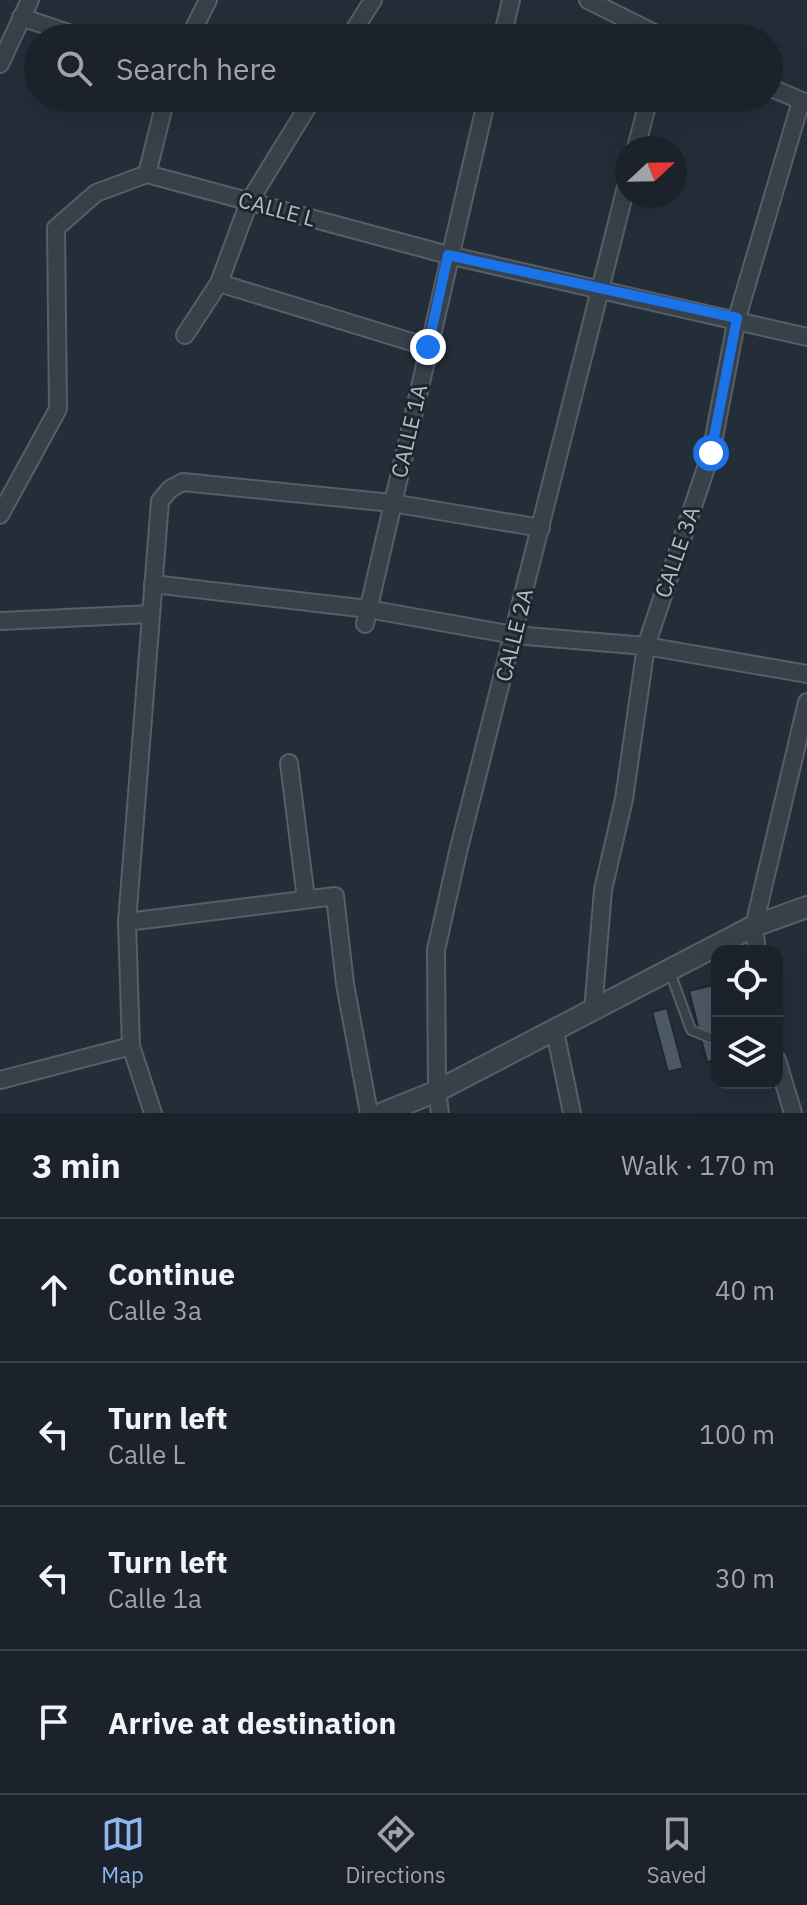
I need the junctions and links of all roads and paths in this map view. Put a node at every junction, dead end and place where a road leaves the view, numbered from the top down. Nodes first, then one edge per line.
1 (30, 0) edge
2 (208, 0) edge
3 (373, 0) edge
4 (511, 0) edge
5 (588, 0) edge
6 (21, 17) junction
7 (42, 24) edge
8 (196, 24) edge
9 (358, 24) edge
10 (505, 24) edge
11 (636, 24) edge
12 (0, 64) edge
13 (783, 93) edge
14 (804, 102) edge
15 (162, 112) edge
16 (304, 112) edge
17 (484, 112) edge
18 (645, 112) edge
19 (639, 136) edge
20 (147, 174) junction
21 (249, 202) junction
22 (621, 208) edge
23 (448, 255) junction
24 (219, 283) junction
25 (600, 289) junction
26 (737, 318) junction
27 (185, 335) dead end
28 (807, 337) edge
29 (428, 347) junction
30 (392, 503) junction
31 (0, 515) edge
32 (541, 528) junction
33 (153, 584) junction
34 (151, 614) junction
35 (366, 616) junction
36 (0, 621) edge
37 (514, 635) junction
38 (646, 646) junction
39 (807, 674) edge
40 (807, 702) edge
41 (289, 763) dead end
42 (306, 899) junction
43 (807, 907) edge
44 (127, 922) junction
45 (754, 926) junction
46 (725, 945) edge
47 (756, 945) edge
48 (711, 952) edge
49 (670, 971) junction
50 (593, 1011) junction
51 (555, 1031) junction
52 (711, 1035) edge
53 (131, 1046) junction
54 (0, 1080) edge
55 (783, 1080) edge
56 (437, 1091) junction
57 (153, 1113) edge
58 (369, 1113) edge
59 (383, 1113) edge
60 (440, 1113) edge
61 (572, 1113) edge
62 (793, 1113) edge

1 - 6 street
2 - 8 street
3 - 9 street
4 - 10 street
5 - 11 street
6 - 7 street
6 - 12 street
13 - 14 street
14 - 26 street, CALLE 3A
15 - 20 street
16 - 21 street
17 - 23 street, CALLE 1A
18 - 19 street
20 - 21 street, CALLE L
20 - 31 street
21 - 23 street, CALLE L
21 - 24 street
22 - 25 street, CALLE 2A
23 - 25 street, CALLE L
23 - 29 street, CALLE 1A
24 - 27 street
24 - 29 street
25 - 26 street, CALLE L
25 - 32 street, CALLE 2A
26 - 28 street, CALLE L
26 - 38 street, CALLE 3A
29 - 30 street, CALLE 1A
30 - 32 street
30 - 33 street
30 - 35 street, CALLE 1A
32 - 37 street, CALLE 2A
33 - 34 street
33 - 35 street
34 - 36 street
34 - 44 street
35 - 37 street
37 - 38 street
37 - 56 street, CALLE 2A
38 - 39 street
38 - 50 street, CALLE 3A
40 - 45 street
41 - 42 street
42 - 44 street
42 - 58 street
43 - 45 street
44 - 53 street
45 - 46 street
45 - 47 street
48 - 49 street
49 - 50 street
49 - 52 lane
50 - 51 street
51 - 56 street
51 - 61 street
53 - 54 street
53 - 57 street
55 - 62 street
56 - 59 street
56 - 60 street, CALLE 2A

